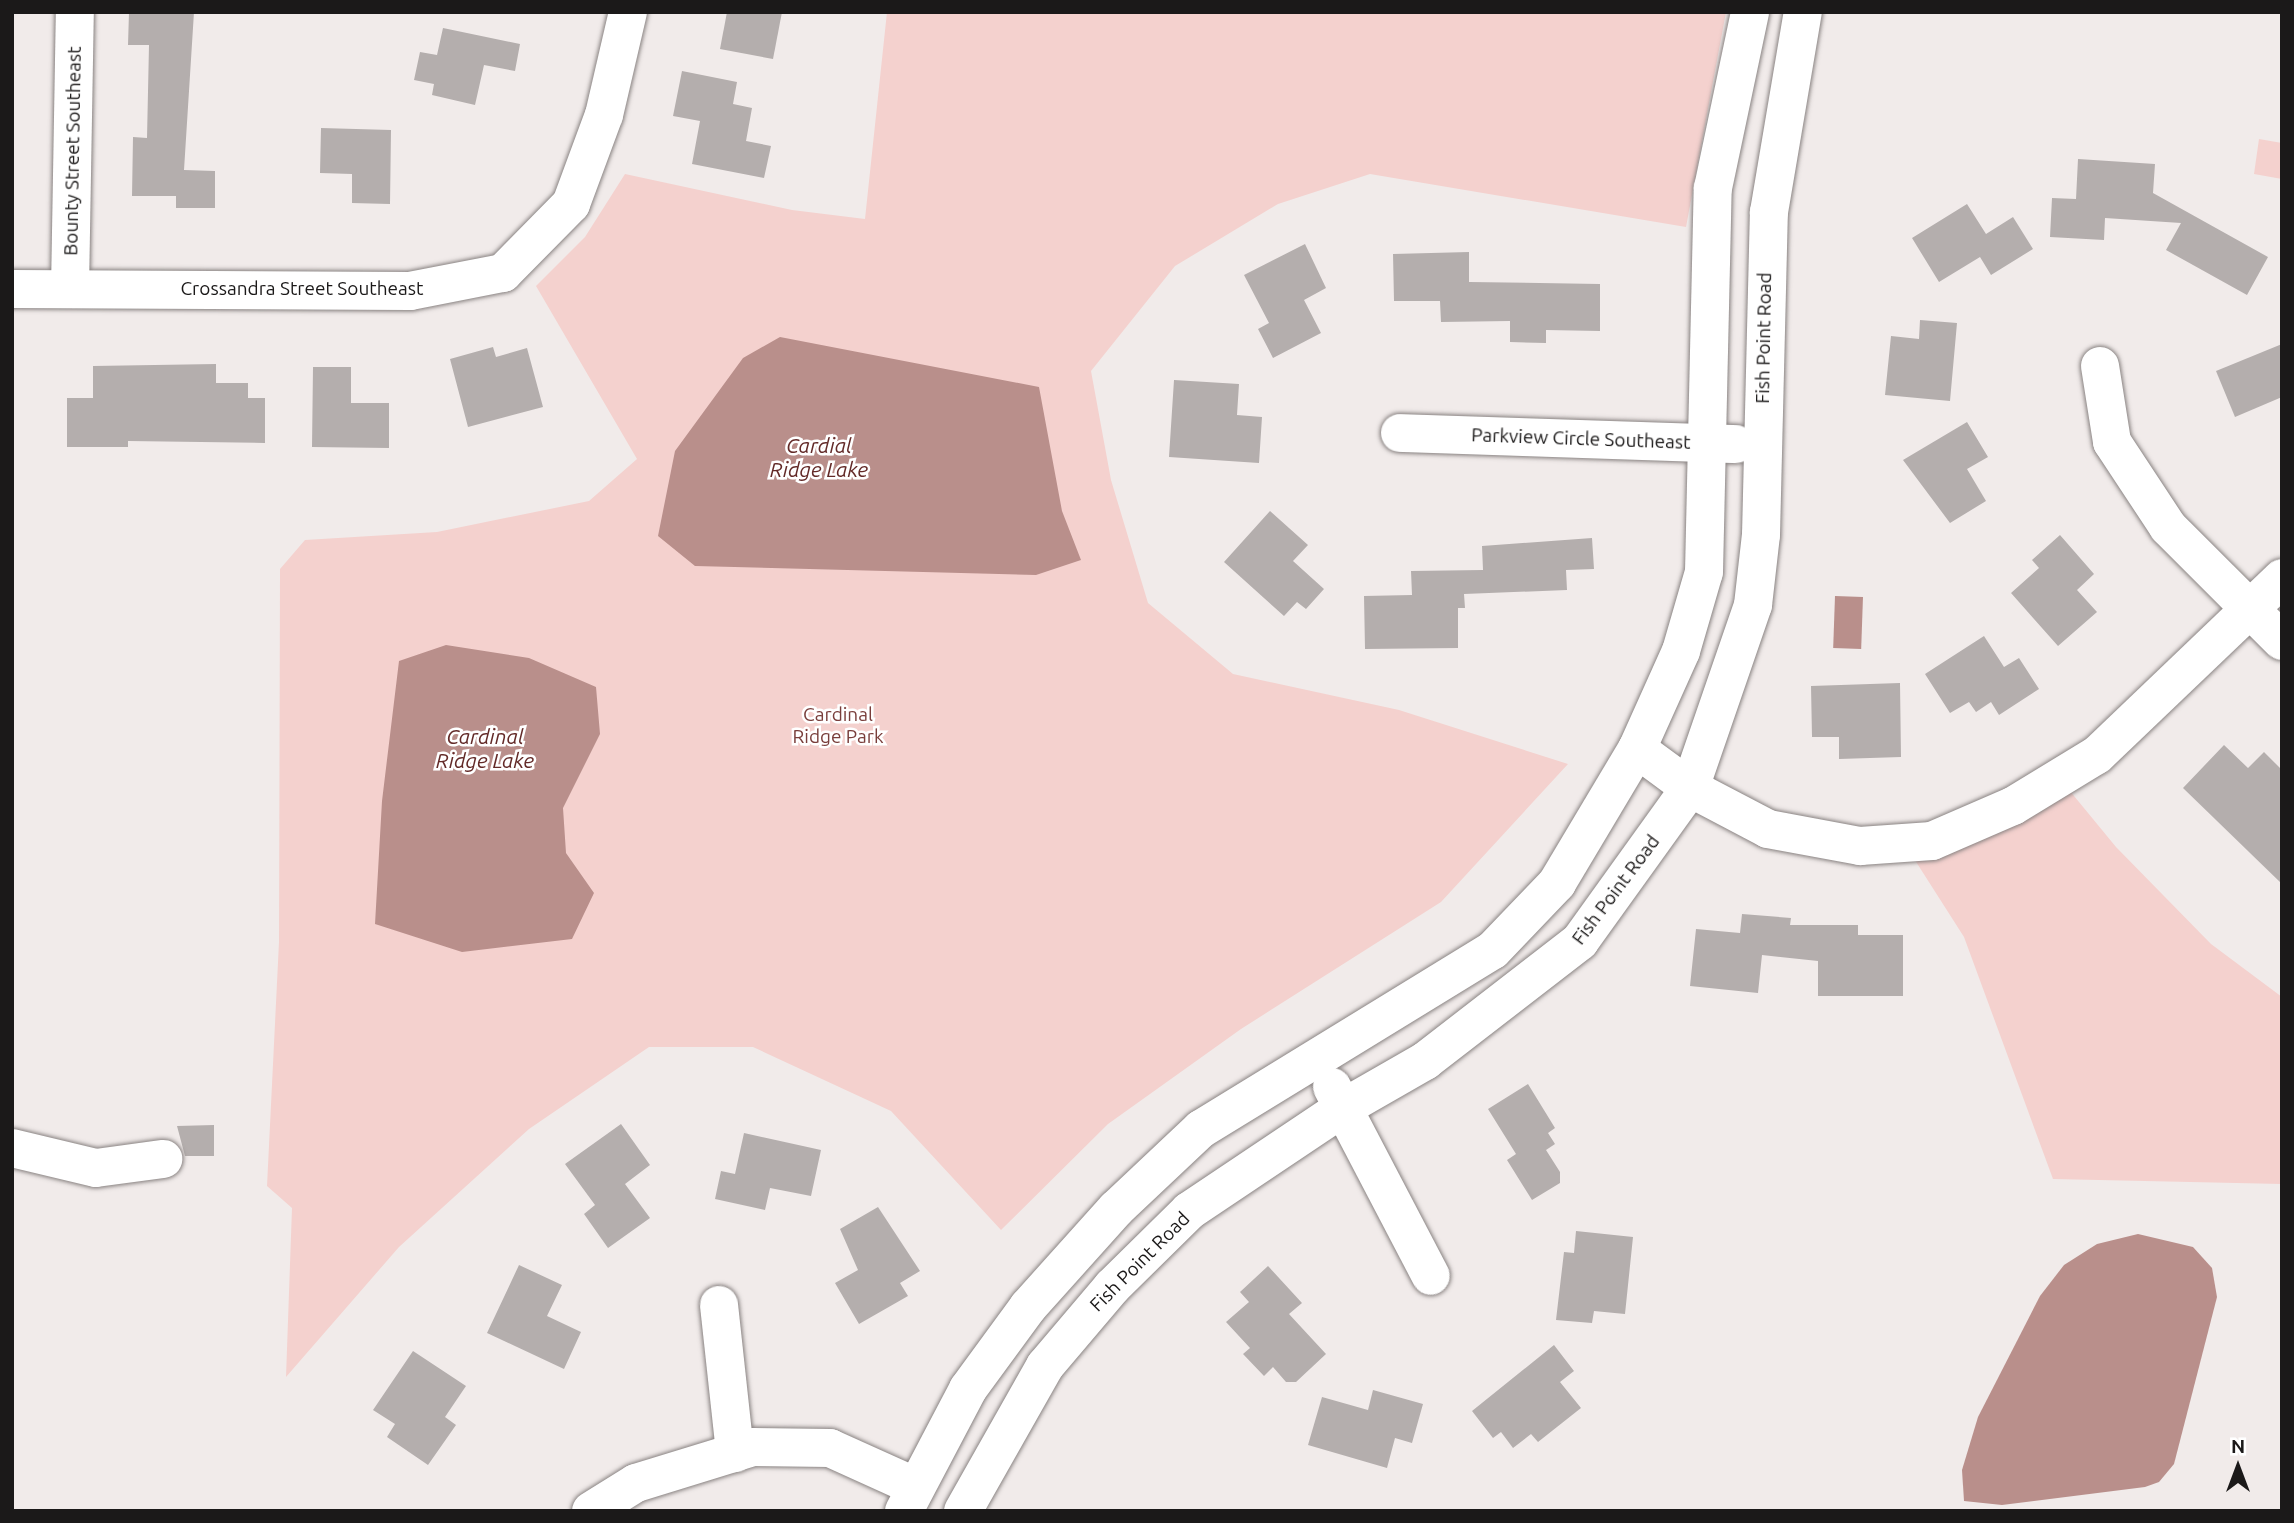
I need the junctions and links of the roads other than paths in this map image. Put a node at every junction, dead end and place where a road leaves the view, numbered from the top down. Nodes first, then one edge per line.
1 (75, 12) edge
2 (628, 12) edge
3 (1750, 12) edge
4 (1803, 12) edge
5 (12, 289) edge
6 (70, 289) junction
7 (2100, 366) dead end
8 (1400, 433) dead end
9 (1709, 443) junction
10 (1762, 446) junction
11 (2282, 578) edge
12 (2252, 609) junction
13 (2282, 641) edge
14 (1637, 749) junction
15 (1690, 788) junction
16 (1317, 1060) junction
17 (1343, 1108) junction
18 (12, 1148) edge
19 (163, 1158) dead end
20 (1431, 1276) dead end
21 (719, 1305) dead end
22 (735, 1453) junction
23 (909, 1498) edge
24 (591, 1511) edge
25 (963, 1511) edge

1 - 6 street, Bounty Street Southeast
2 - 6 street, Crossandra Street Southeast
3 - 9 street
4 - 10 street, Fish Point Road
5 - 6 street, Crossandra Street Southeast
7 - 12 street
8 - 9 street, Parkview Circle Southeast
9 - 10 street, Parkview Circle Southeast
9 - 14 street
10 - 15 street, Fish Point Road
11 - 12 street
12 - 13 street
12 - 15 street
14 - 15 street
14 - 16 street
15 - 17 street, Fish Point Road
16 - 17 street
16 - 23 street
17 - 20 street
17 - 25 street, Fish Point Road
18 - 19 street
21 - 22 street
22 - 23 street
22 - 24 street

